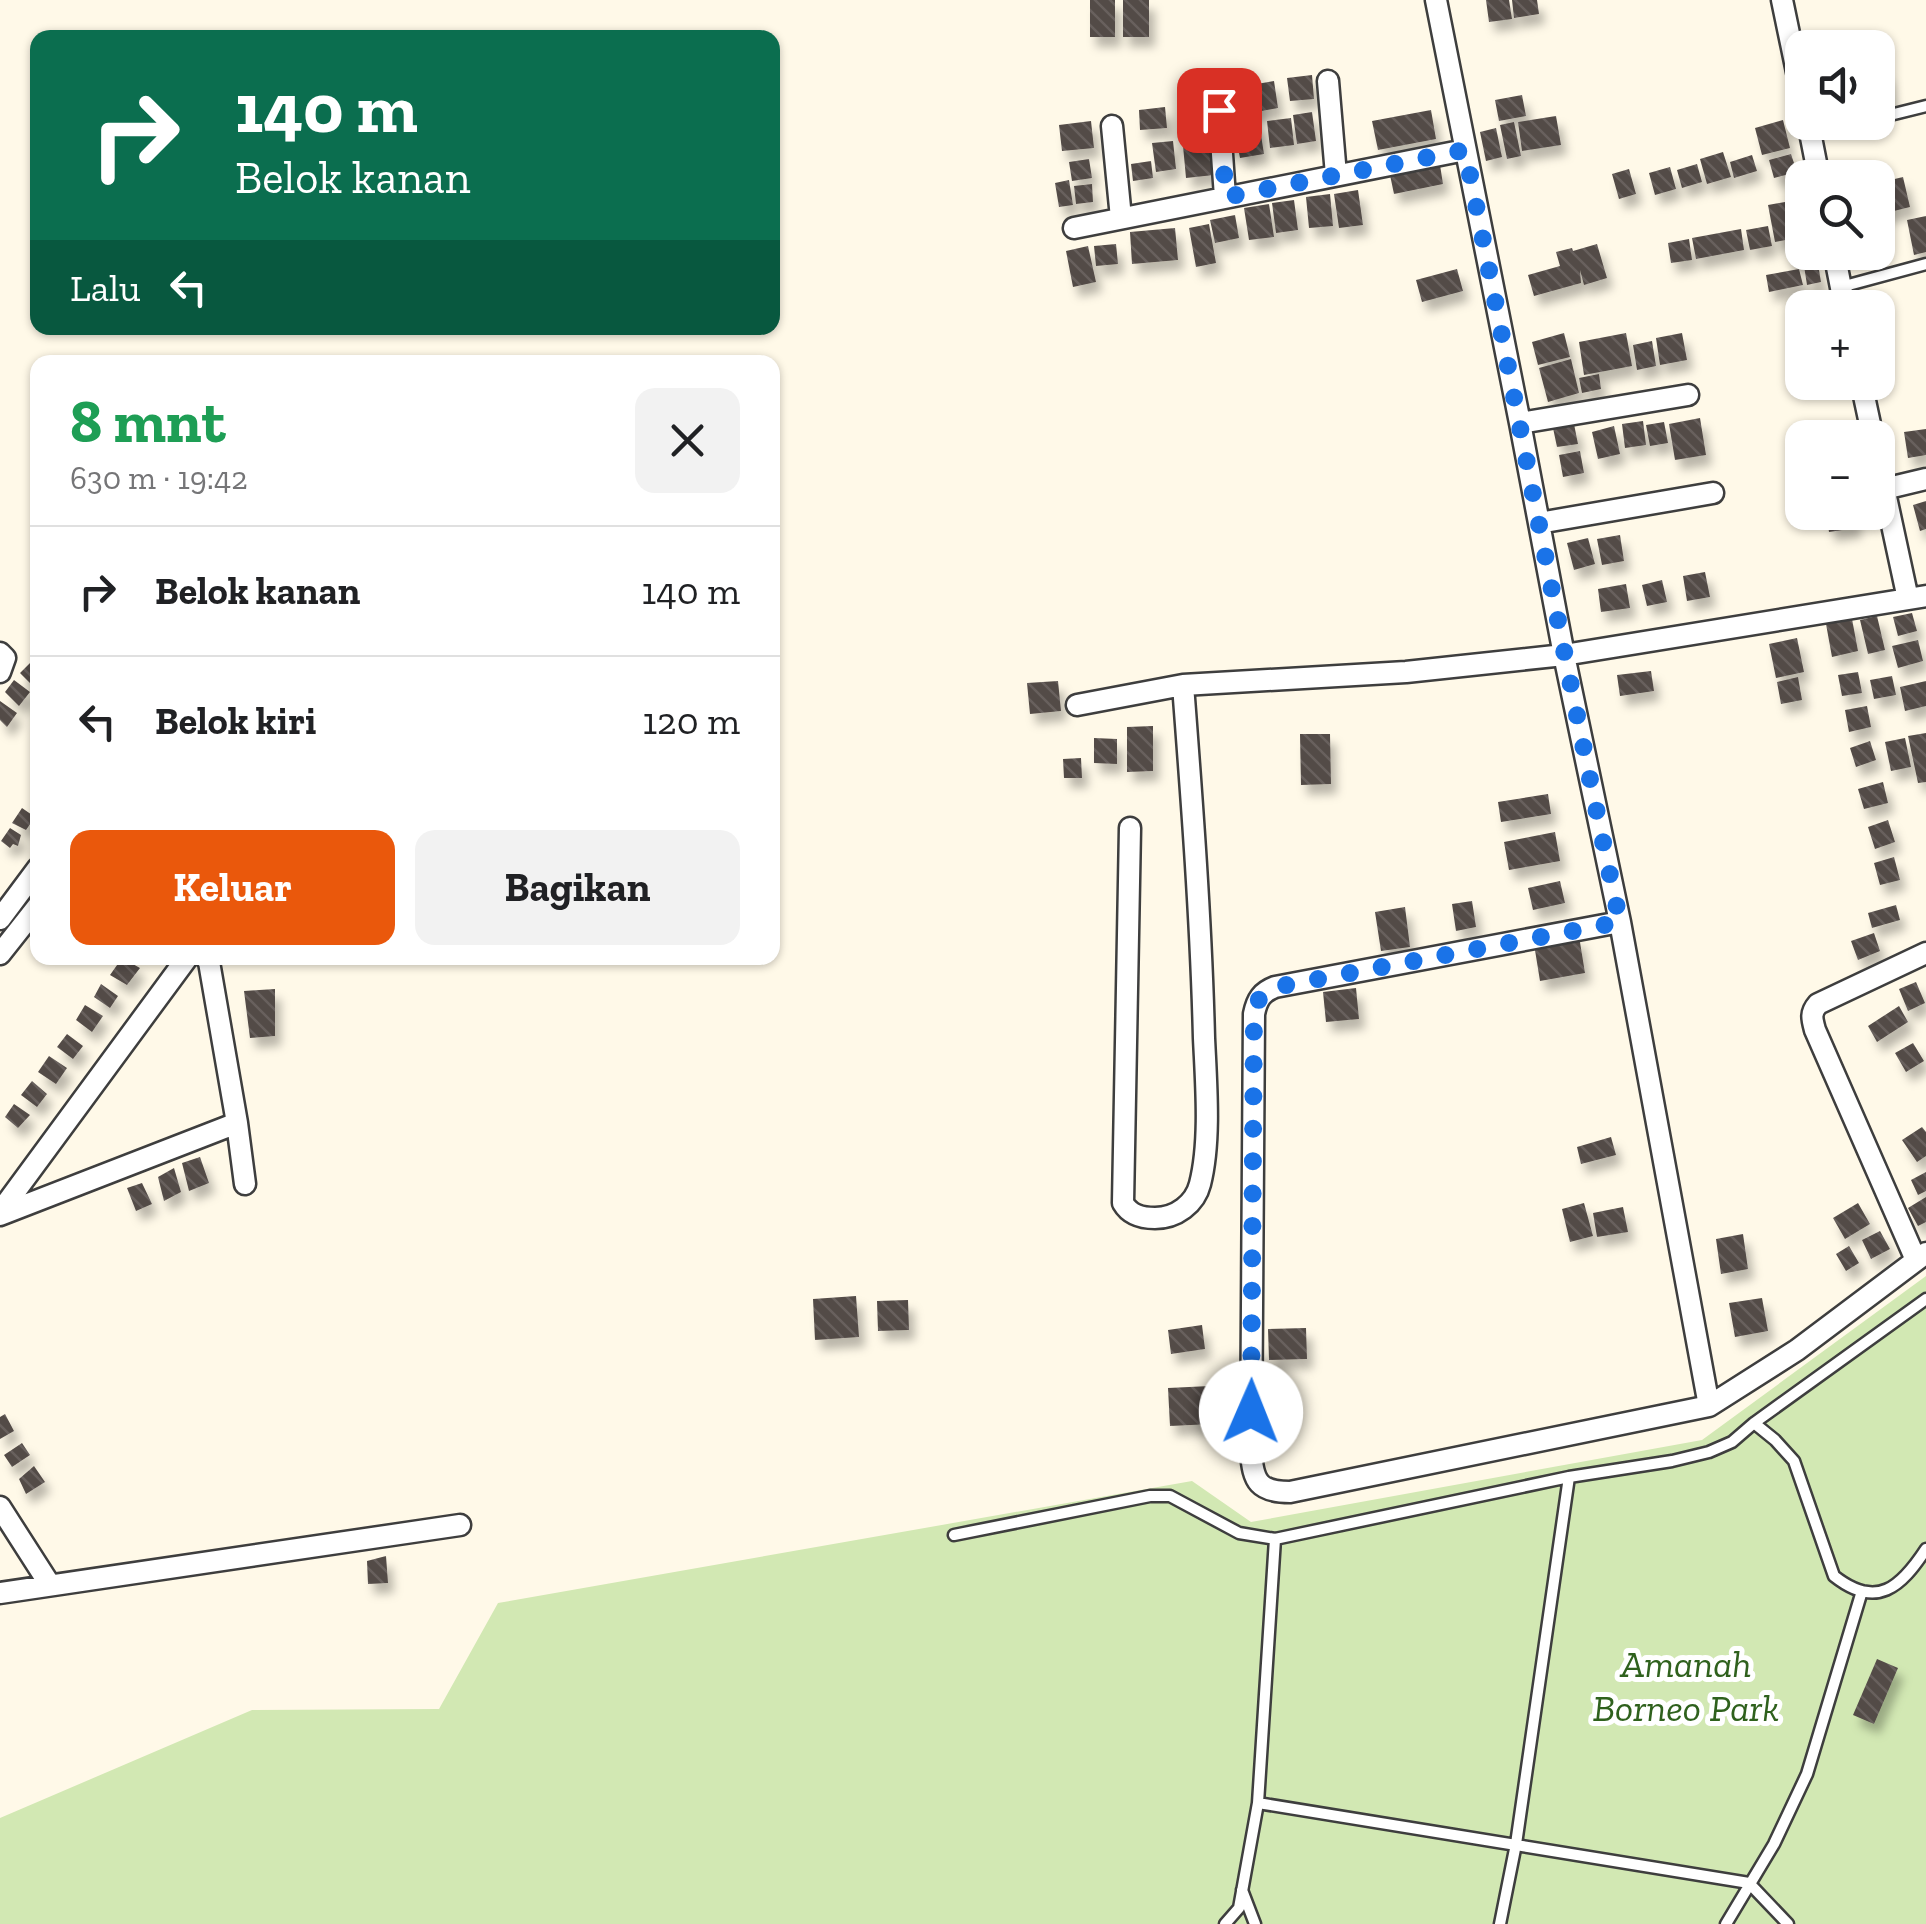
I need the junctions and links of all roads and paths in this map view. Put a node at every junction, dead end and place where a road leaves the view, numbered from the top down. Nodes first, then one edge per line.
1 (1436, 0) edge
2 (1782, 0) edge
3 (1788, 30) edge
4 (1328, 81) dead end
5 (1926, 106) edge
6 (1219, 110) dead end
7 (1895, 114) edge
8 (1112, 126) dead end
9 (1465, 150) junction
10 (1336, 175) junction
11 (1226, 197) junction
12 (1120, 218) junction
13 (1074, 228) dead end
14 (1926, 264) edge
15 (1861, 290) edge
16 (1688, 396) dead end
17 (1520, 423) junction
18 (1926, 479) edge
19 (1895, 486) edge
20 (1713, 493) dead end
21 (1540, 524) junction
22 (1895, 524) edge
23 (1918, 597) edge
24 (1926, 619) edge
25 (0, 653) edge
26 (1564, 654) junction
27 (0, 672) edge
28 (1184, 685) junction
29 (1077, 705) dead end
30 (1130, 828) dead end
31 (30, 879) edge
32 (30, 916) edge
33 (0, 919) edge
34 (1620, 922) junction
35 (0, 954) edge
36 (1925, 956) edge
37 (182, 965) edge
38 (210, 965) edge
39 (237, 1123) junction
40 (246, 1184) dead end
41 (0, 1213) edge
42 (1921, 1257) edge
43 (1926, 1299) edge
44 (1709, 1406) junction
45 (1754, 1423) junction
46 (1569, 1477) junction
47 (0, 1508) edge
48 (460, 1525) dead end
49 (954, 1535) dead end
50 (1275, 1539) junction
51 (1926, 1549) edge
52 (50, 1585) junction
53 (1862, 1590) junction
54 (0, 1593) edge
55 (1258, 1803) junction
56 (1516, 1844) junction
57 (1749, 1882) junction
58 (1242, 1889) junction
59 (1225, 1924) edge
60 (1255, 1924) edge
61 (1500, 1924) edge
62 (1726, 1924) edge
63 (1789, 1924) edge

1 - 9 street
2 - 3 street
4 - 10 street
5 - 7 lane
6 - 11 street
8 - 12 street
9 - 10 street
9 - 17 street
10 - 11 street
11 - 12 street
12 - 13 street
14 - 15 lane
16 - 17 street
17 - 21 street
18 - 19 street
20 - 21 street
21 - 26 street
22 - 23 street
23 - 24 street
23 - 26 street
25 - 27 street
26 - 28 street
26 - 34 street
28 - 29 street
28 - 30 street
31 - 33 street
32 - 35 street
34 - 44 street
34 - 44 street
36 - 42 street
37 - 41 street
38 - 39 street
39 - 40 street
39 - 41 street
42 - 44 street
43 - 45 lane
45 - 46 lane
45 - 53 lane
46 - 50 lane
46 - 56 lane
47 - 52 street
48 - 52 street
49 - 50 lane
50 - 55 lane
51 - 53 lane
52 - 54 street
53 - 57 lane
55 - 56 lane
55 - 58 lane
56 - 57 lane
56 - 61 lane
57 - 62 lane
57 - 63 lane
58 - 59 lane
58 - 60 lane

